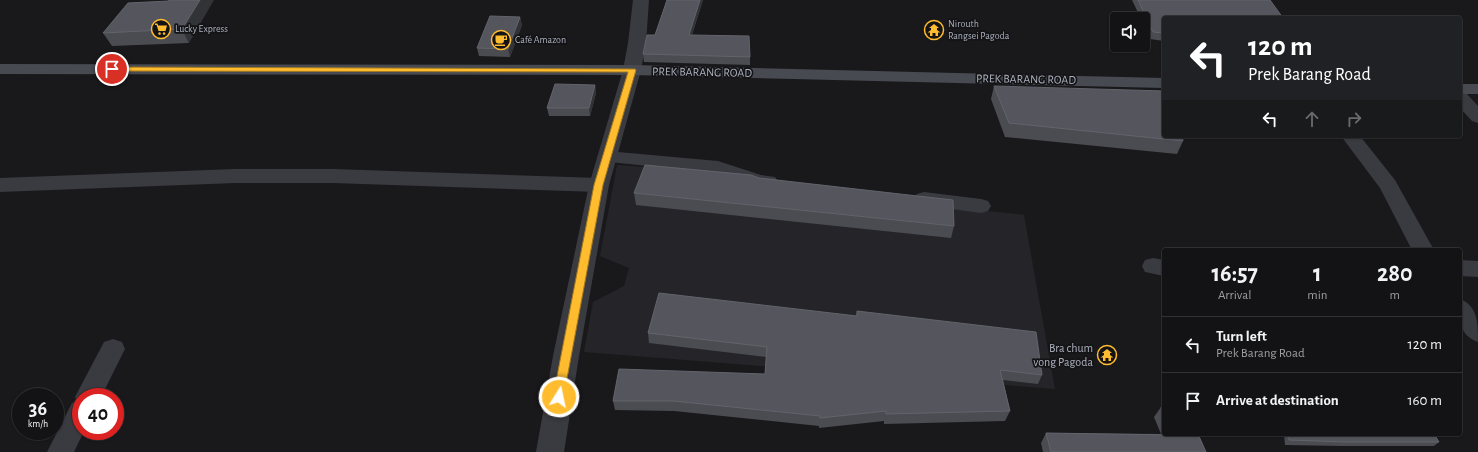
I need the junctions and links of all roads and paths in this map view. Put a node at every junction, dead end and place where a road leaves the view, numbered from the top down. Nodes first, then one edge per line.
1 (641, 0) edge
2 (0, 69) edge
3 (632, 70) junction
4 (1162, 83) edge
5 (1462, 89) edge
6 (1478, 89) edge
7 (1462, 99) edge
8 (1478, 117) edge
9 (1352, 138) edge
10 (608, 156) junction
11 (783, 183) edge
12 (0, 185) edge
13 (599, 185) junction
14 (910, 198) edge
15 (981, 206) dead end
16 (1422, 248) edge
17 (1462, 268) edge
18 (1478, 269) edge
19 (1462, 311) edge
20 (1478, 332) edge
21 (113, 349) dead end
22 (93, 388) edge
23 (72, 429) edge
24 (60, 452) edge
25 (550, 452) edge

1 - 3 street
2 - 3 main road, PREK BARANG ROAD
3 - 4 main road, PREK BARANG ROAD
3 - 10 street
5 - 6 main road
7 - 8 street
9 - 16 street
10 - 11 street
10 - 13 street
12 - 13 street
13 - 25 street
14 - 15 street
17 - 18 street
19 - 20 street
21 - 22 street
23 - 24 street

